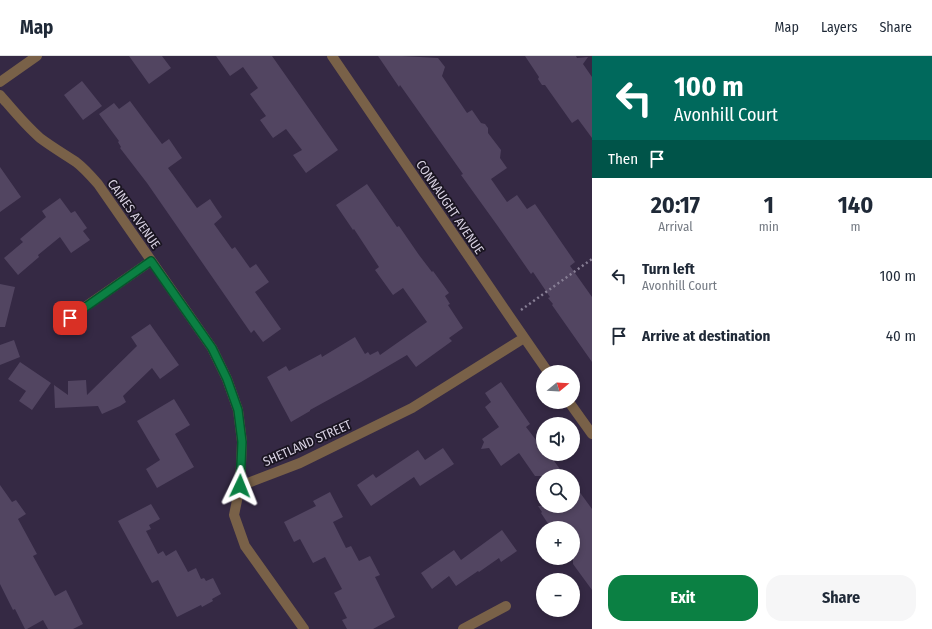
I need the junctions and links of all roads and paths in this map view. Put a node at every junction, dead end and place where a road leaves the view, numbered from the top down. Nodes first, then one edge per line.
1 (37, 56) edge
2 (332, 56) edge
3 (0, 82) edge
4 (0, 95) edge
5 (592, 259) edge
6 (151, 261) junction
7 (70, 318) dead end
8 (510, 318) junction
9 (524, 338) junction
10 (543, 365) edge
11 (574, 409) edge
12 (592, 434) edge
13 (240, 486) junction
14 (506, 606) dead end
15 (304, 629) edge
16 (463, 629) edge

1 - 3 street
2 - 8 street, CONNAUGHT AVENUE
4 - 6 street, CAINES AVENUE
5 - 8 path
6 - 7 street
6 - 13 street, CAINES AVENUE
8 - 9 street, CONNAUGHT AVENUE
9 - 10 street, CONNAUGHT AVENUE
9 - 13 street, SHETLAND STREET
11 - 12 street
13 - 15 street
14 - 16 street

